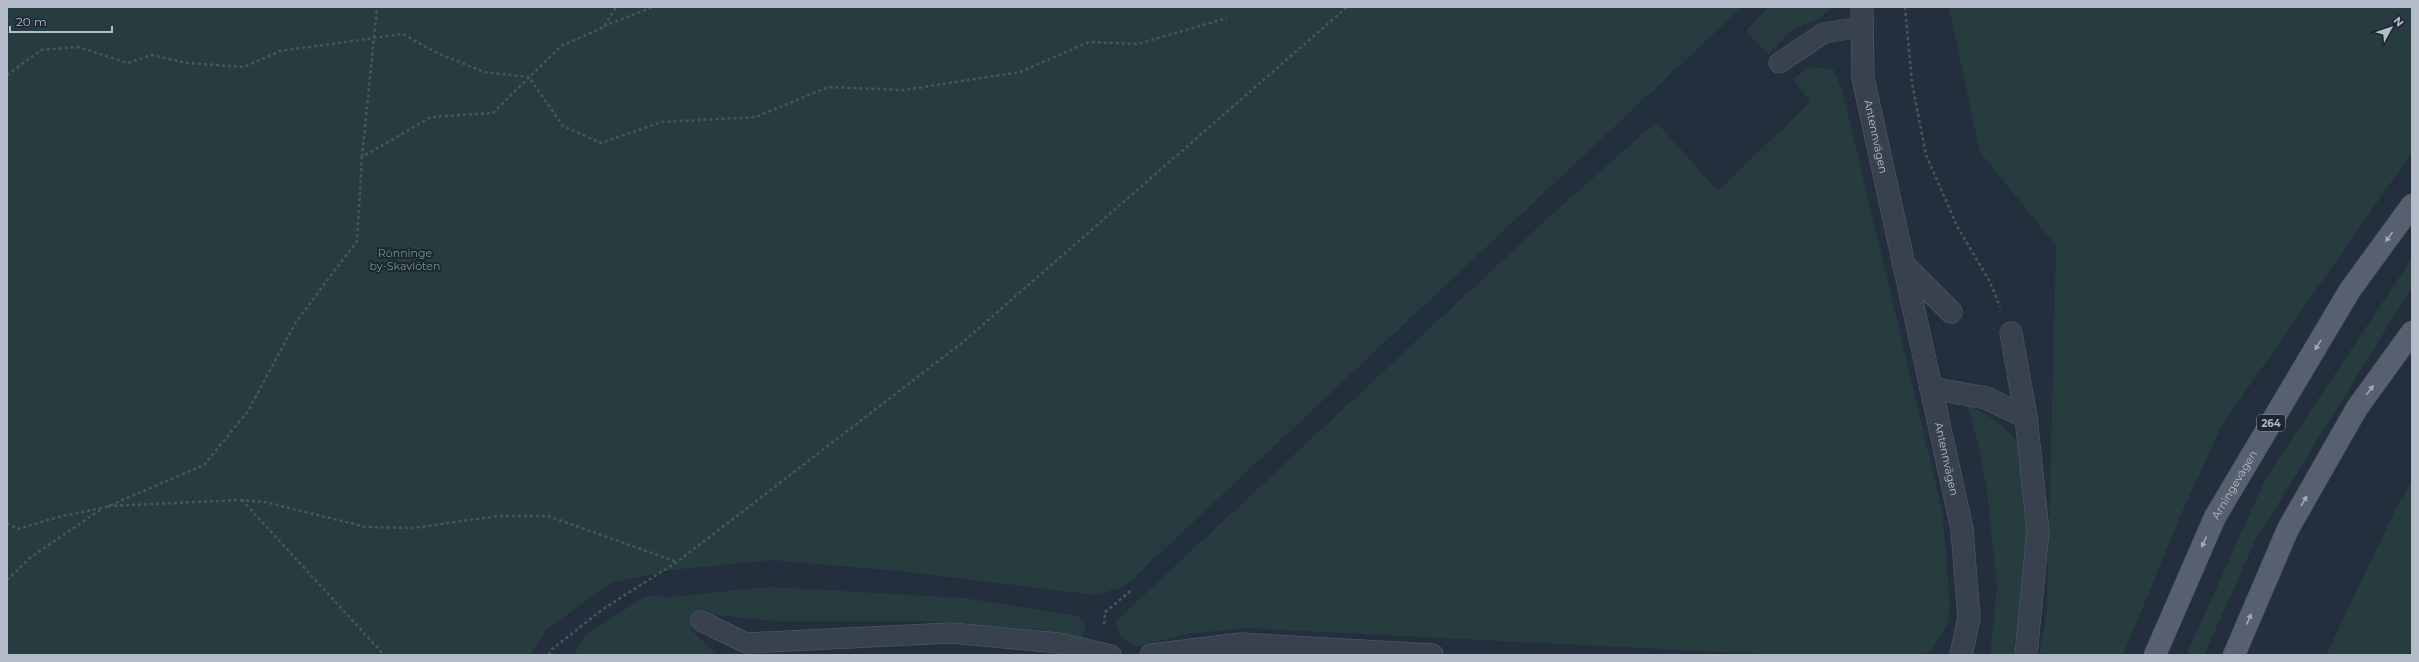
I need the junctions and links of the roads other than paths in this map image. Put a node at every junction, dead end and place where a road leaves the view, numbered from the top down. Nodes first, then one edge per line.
1 (1862, 17) edge
2 (1779, 63) dead end
3 (2412, 205) edge
4 (1904, 265) junction
5 (1951, 312) dead end
6 (2412, 332) edge
7 (2011, 333) road end
8 (1931, 388) junction
9 (2026, 417) junction
10 (701, 621) dead end
11 (749, 649) edge
12 (1111, 655) edge
13 (1151, 655) edge
14 (1432, 655) edge
15 (1961, 655) edge
16 (2026, 655) edge
17 (2154, 655) edge
18 (2234, 655) edge

1 - 2 lane
1 - 4 street, Antennvägen
3 -> 17 main road, Arningevägen / 264
4 - 5 street
4 - 8 street, Antennvägen
18 -> 6 main road
7 - 9 street
8 - 9 street
8 - 15 street, Antennvägen
9 - 16 street
10 - 11 lane
11 - 12 lane
13 - 14 street

